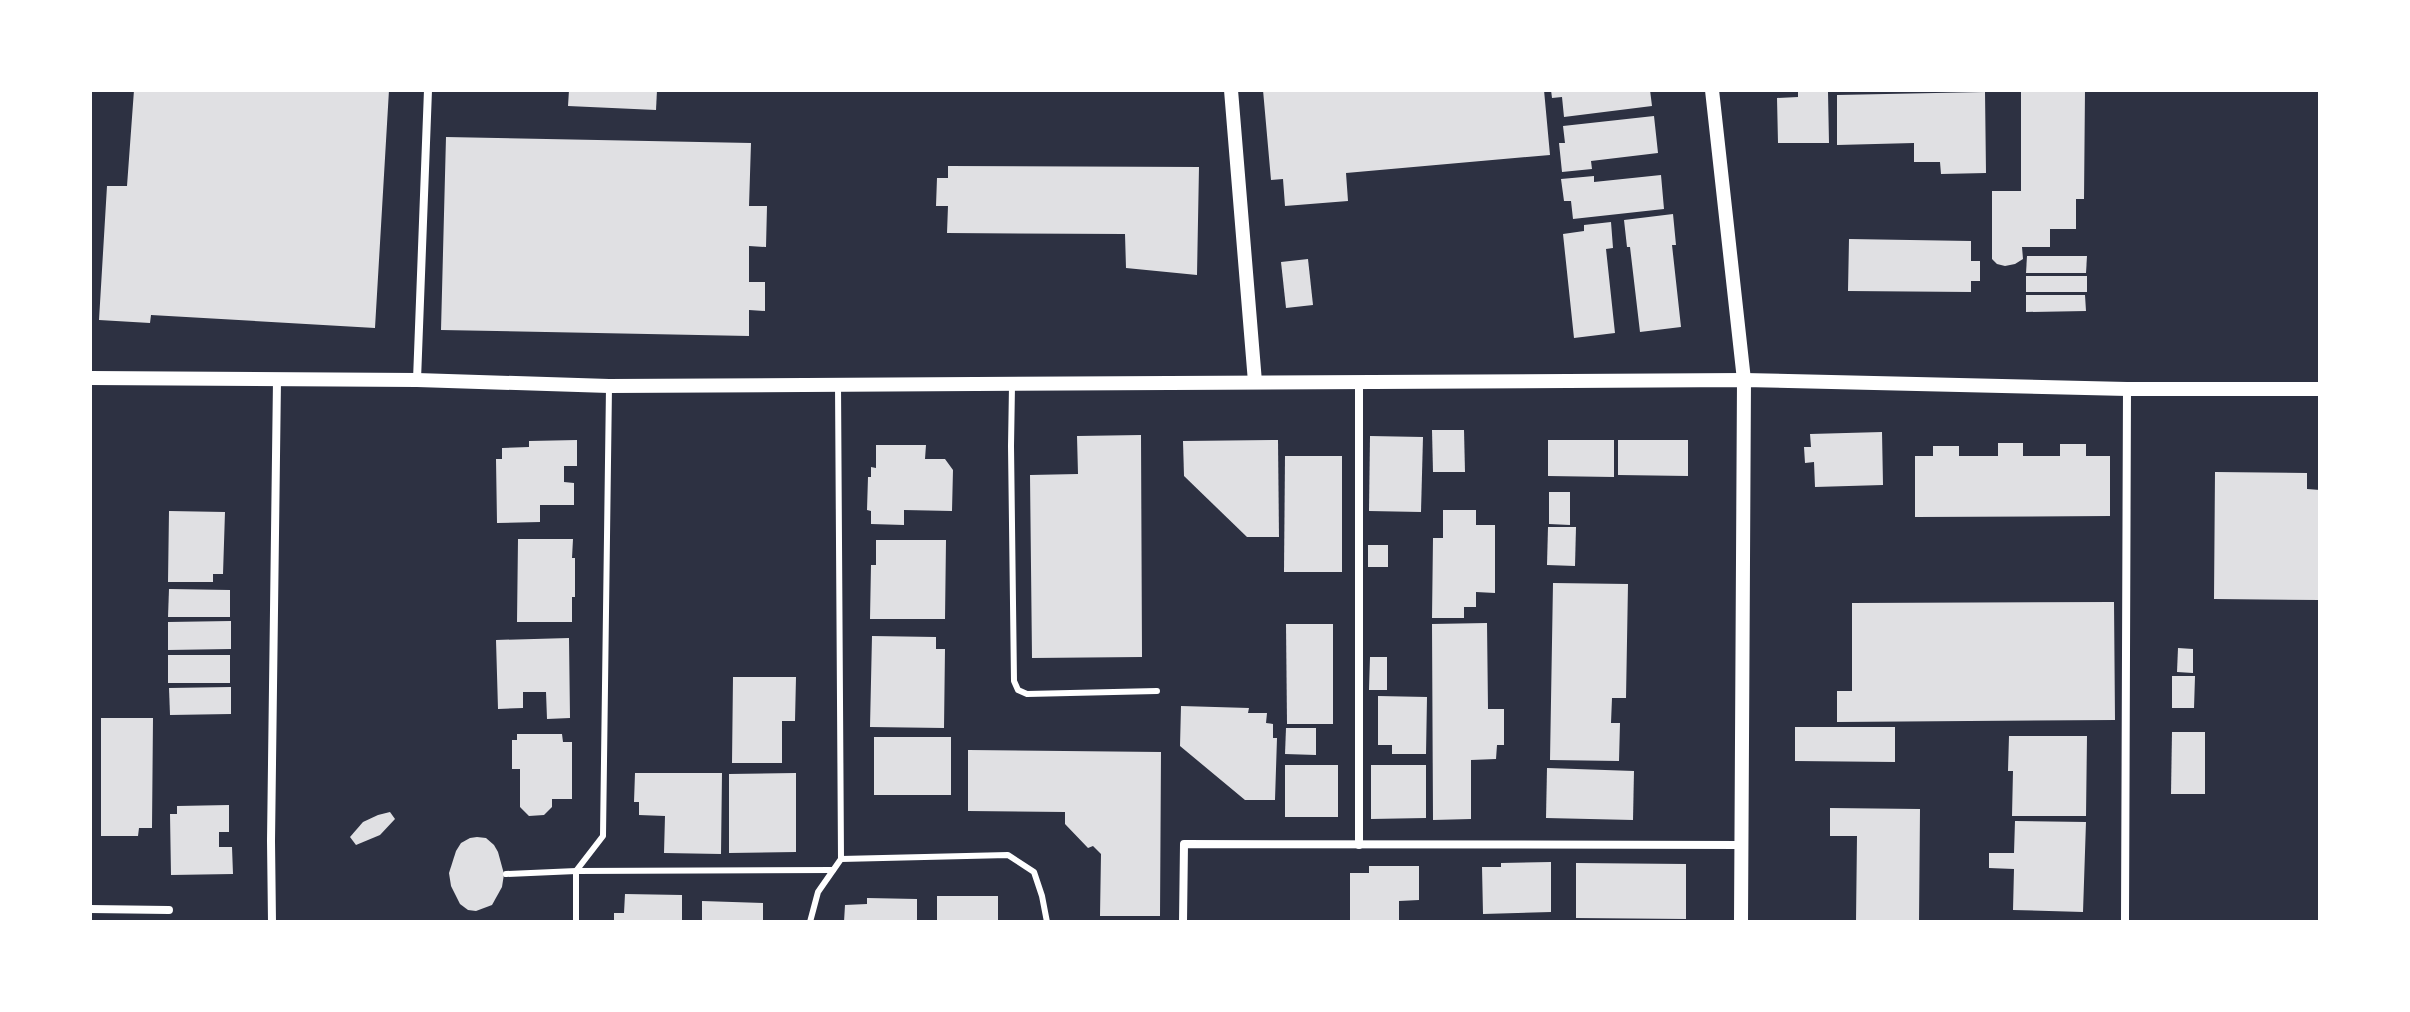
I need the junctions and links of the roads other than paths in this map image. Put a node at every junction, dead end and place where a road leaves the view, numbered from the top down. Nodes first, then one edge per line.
1 (428, 90) edge
2 (1231, 90) edge
3 (1712, 90) edge
4 (90, 378) edge
5 (277, 380) junction
6 (417, 380) junction
7 (1744, 380) junction
8 (1255, 382) junction
9 (1359, 383) junction
10 (838, 384) junction
11 (1013, 384) junction
12 (609, 386) junction
13 (2127, 389) junction
14 (2320, 389) edge
15 (1157, 691) dead end
16 (1359, 845) junction
17 (1741, 845) junction
18 (841, 859) junction
19 (833, 870) junction
20 (576, 871) junction
21 (506, 874) dead end
22 (90, 909) edge
23 (169, 910) dead end
24 (272, 922) edge
25 (576, 922) edge
26 (810, 922) edge
27 (1047, 922) edge
28 (1183, 922) edge
29 (1741, 922) edge
30 (2125, 922) edge

1 - 6 street
2 - 8 street
3 - 7 street
4 - 5 street
5 - 6 street
5 - 24 street
6 - 12 street
7 - 9 street
7 - 13 street
7 - 17 street
8 - 9 street
8 - 11 street
9 - 16 street
10 - 11 street
10 - 12 street
10 - 18 lane
11 - 15 lane
12 - 20 lane
13 - 14 street
13 - 30 street
16 - 17 street
16 - 28 street
17 - 29 street
18 - 19 lane
18 - 27 lane
19 - 20 lane
19 - 26 lane
20 - 21 lane
20 - 25 lane
22 - 23 street

